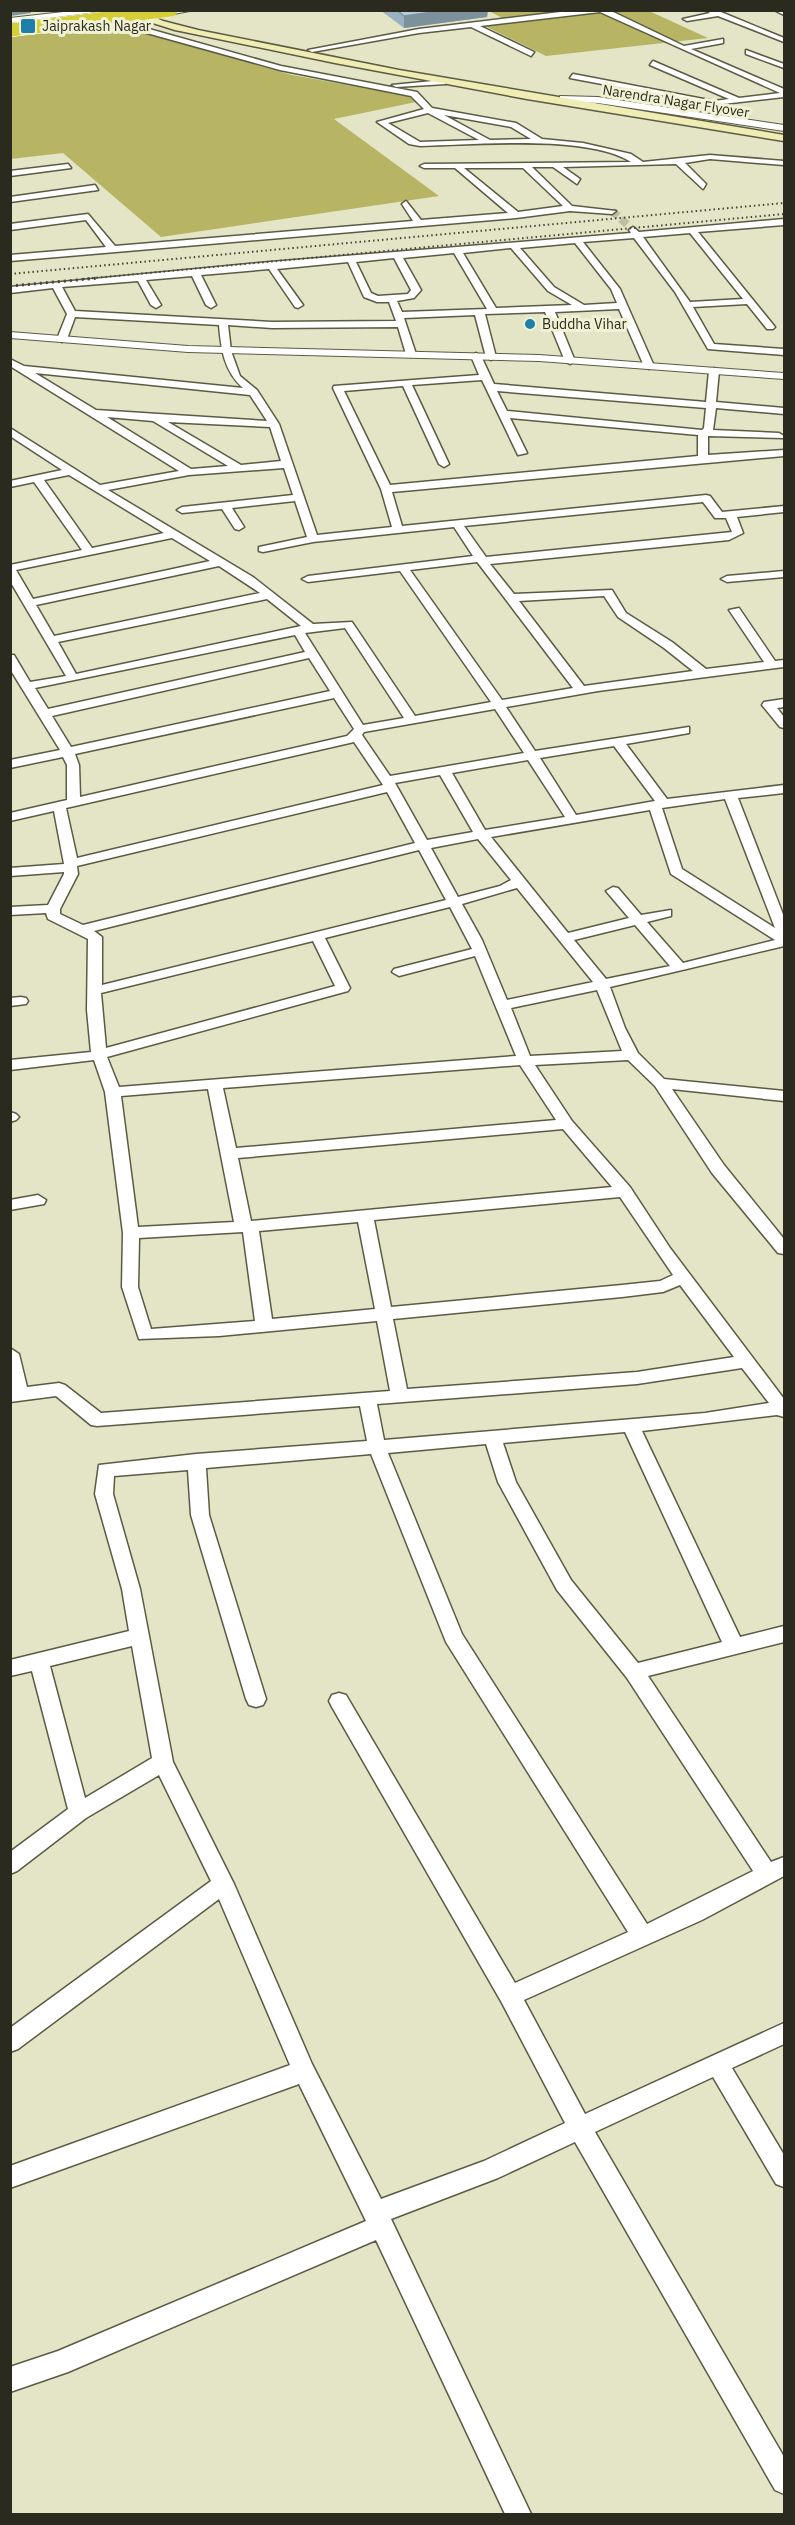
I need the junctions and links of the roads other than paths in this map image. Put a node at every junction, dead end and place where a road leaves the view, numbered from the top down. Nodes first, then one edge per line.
1 (108, 10) edge
2 (191, 10) edge
3 (600, 10) edge
4 (777, 10) edge
5 (162, 12) edge
6 (713, 12) edge
7 (136, 14) edge
8 (784, 14) edge
9 (687, 19) dead end
10 (110, 20) junction
11 (10, 21) edge
12 (482, 24) junction
13 (472, 25) junction
14 (748, 26) junction
15 (729, 29) dead end
16 (784, 30) edge
17 (10, 31) edge
18 (414, 32) junction
19 (767, 33) junction
20 (784, 40) edge
21 (720, 41) dead end
22 (346, 44) junction
23 (682, 48) junction
24 (312, 50) junction
25 (749, 52) dead end
26 (335, 54) junction
27 (531, 54) dead end
28 (653, 63) dead end
29 (784, 66) edge
30 (621, 75) dead end
31 (573, 76) dead end
32 (443, 82) junction
33 (377, 86) junction
34 (649, 90) junction
35 (784, 94) edge
36 (739, 100) junction
37 (564, 101) junction
38 (589, 105) junction
39 (429, 110) junction
40 (784, 128) edge
41 (784, 132) edge
42 (784, 139) edge
43 (540, 141) junction
44 (490, 144) junction
45 (677, 160) junction
46 (784, 163) edge
47 (641, 164) junction
48 (68, 166) dead end
49 (424, 166) dead end
50 (458, 166) junction
51 (526, 166) junction
52 (556, 166) junction
53 (10, 174) edge
54 (577, 181) dead end
55 (703, 186) dead end
56 (95, 188) dead end
57 (10, 200) edge
58 (406, 204) dead end
59 (570, 208) junction
60 (612, 211) tunnel mouth
61 (516, 215) junction
62 (784, 222) edge
63 (418, 223) junction
64 (10, 227) edge
65 (630, 227) tunnel mouth
66 (692, 230) junction
67 (638, 234) junction
68 (577, 240) junction
69 (513, 245) junction
70 (112, 249) junction
71 (457, 250) junction
72 (396, 254) junction
73 (10, 258) edge
74 (350, 258) junction
75 (270, 266) junction
76 (195, 272) junction
77 (140, 277) junction
78 (56, 285) junction
79 (10, 290) edge
80 (392, 299) junction
81 (750, 301) junction
82 (156, 305) dead end
83 (211, 305) dead end
84 (298, 305) dead end
85 (687, 305) junction
86 (622, 306) junction
87 (583, 308) junction
88 (549, 309) junction
89 (479, 311) junction
90 (493, 311) junction
91 (72, 314) junction
92 (400, 320) junction
93 (223, 322) junction
94 (770, 327) dead end
95 (10, 334) edge
96 (62, 339) junction
97 (226, 351) junction
98 (784, 352) edge
99 (411, 354) junction
100 (476, 356) junction
101 (491, 357) junction
102 (570, 361) junction
103 (10, 362) edge
104 (649, 366) junction
105 (21, 369) junction
106 (714, 371) junction
107 (784, 376) edge
108 (406, 382) junction
109 (488, 382) junction
110 (253, 392) junction
111 (711, 405) junction
112 (784, 411) edge
113 (89, 413) junction
114 (503, 414) junction
115 (155, 418) junction
116 (274, 424) junction
117 (10, 431) edge
118 (705, 433) junction
119 (779, 436) dead end
120 (28, 442) junction
121 (10, 446) edge
122 (522, 453) dead end
123 (784, 453) edge
124 (703, 459) junction
125 (289, 464) junction
126 (444, 464) dead end
127 (240, 468) junction
128 (71, 471) junction
129 (189, 472) junction
130 (36, 478) junction
131 (10, 484) edge
132 (98, 489) junction
133 (386, 489) junction
134 (300, 497) junction
135 (225, 505) junction
136 (784, 509) edge
137 (182, 510) dead end
138 (730, 514) junction
139 (457, 524) junction
140 (239, 527) dead end
141 (398, 530) junction
142 (174, 534) junction
143 (313, 539) junction
144 (263, 549) dead end
145 (89, 552) junction
146 (482, 559) junction
147 (220, 562) junction
148 (403, 568) junction
149 (10, 569) edge
150 (784, 574) edge
151 (309, 579) dead end
152 (727, 579) dead end
153 (268, 595) junction
154 (511, 598) junction
155 (30, 603) junction
156 (735, 610) dead end
157 (304, 630) junction
158 (51, 640) junction
159 (313, 654) junction
160 (10, 658) edge
161 (784, 663) edge
162 (772, 664) junction
163 (703, 673) junction
164 (73, 678) junction
165 (27, 686) junction
166 (581, 690) junction
167 (338, 693) junction
168 (784, 703) edge
169 (498, 704) junction
170 (44, 714) junction
171 (412, 720) junction
172 (784, 724) edge
173 (685, 730) dead end
174 (358, 731) junction
175 (617, 741) junction
176 (68, 752) junction
177 (532, 756) junction
178 (10, 764) edge
179 (444, 770) junction
180 (389, 784) junction
181 (784, 789) edge
182 (730, 795) junction
183 (74, 802) junction
184 (660, 804) junction
185 (59, 806) junction
186 (10, 817) edge
187 (572, 818) junction
188 (482, 834) junction
189 (423, 845) junction
190 (71, 865) junction
191 (10, 872) edge
192 (519, 881) junction
193 (613, 891) dead end
194 (453, 901) junction
195 (53, 909) junction
196 (10, 911) edge
197 (666, 912) dead end
198 (638, 920) junction
199 (81, 930) junction
200 (784, 934) edge
201 (317, 935) junction
202 (565, 938) junction
203 (784, 941) edge
204 (479, 951) junction
205 (680, 968) junction
206 (399, 972) dead end
207 (602, 984) junction
208 (94, 991) junction
209 (501, 1005) junction
210 (99, 1055) junction
211 (632, 1055) junction
212 (525, 1061) junction
213 (10, 1065) edge
214 (660, 1083) junction
215 (215, 1084) junction
216 (113, 1092) junction
217 (784, 1096) edge
218 (567, 1124) junction
219 (229, 1154) junction
220 (624, 1191) junction
221 (38, 1200) dead end
222 (10, 1205) edge
223 (365, 1216) junction
224 (246, 1226) junction
225 (131, 1233) junction
226 (784, 1249) edge
227 (682, 1278) junction
228 (384, 1315) junction
229 (264, 1325) junction
230 (10, 1354) edge
231 (747, 1361) junction
232 (15, 1395) edge
233 (400, 1396) junction
234 (367, 1399) junction
235 (783, 1409) edge
236 (630, 1425) junction
237 (492, 1436) junction
238 (377, 1447) junction
239 (196, 1461) junction
240 (784, 1634) edge
241 (141, 1636) junction
242 (734, 1646) junction
243 (39, 1660) junction
244 (11, 1665) edge
245 (634, 1672) junction
246 (256, 1699) dead end
247 (339, 1701) dead end
248 (163, 1762) junction
249 (80, 1812) junction
250 (10, 1864) edge
251 (776, 1870) edge
252 (223, 1884) junction
253 (642, 1935) junction
254 (510, 1996) junction
255 (784, 2033) edge
256 (10, 2042) edge
257 (717, 2064) junction
258 (304, 2071) junction
259 (579, 2126) junction
260 (784, 2176) edge
261 (10, 2177) edge
262 (379, 2219) junction
263 (10, 2380) edge
264 (784, 2481) edge
265 (518, 2514) edge

1 - 11 street
2 - 5 street
3 - 12 street
3 - 23 street
4 - 8 street
5 - 7 street
5 - 17 highway, bridge
5 - 24 main road
6 - 9 street
6 - 14 street
7 - 10 street
7 - 32 main road
10 - 17 street
10 - 33 street
12 - 13 street
12 - 18 street
13 - 18 street
13 - 27 street
14 - 15 street
14 - 19 street
16 - 19 street
18 - 22 street
19 - 20 street
21 - 23 street
22 - 24 street
22 - 26 street
23 - 35 street
24 - 26 main road
25 - 29 street
26 - 37 main road
28 - 36 street
30 - 34 street
31 - 34 street
32 - 33 street
32 - 37 main road
33 - 39 street
34 - 36 street
35 - 36 street
37 - 38 main road, Narendra Nagar Flyover
37 - 40 street
37 - 42 street
38 - 41 main road, Narendra Nagar Flyover
38 - 42 main road, Narendra Nagar Flyover
39 - 43 street
39 - 44 street
39 - 44 street
43 - 44 street
43 - 47 street
45 - 46 street
45 - 47 street
45 - 55 street
47 - 52 street
48 - 53 street
49 - 50 street
50 - 51 street
50 - 61 street
51 - 52 street
51 - 59 street
52 - 54 street
56 - 57 street
58 - 63 street
59 - 60 street
59 - 61 street
61 - 63 street
62 - 66 street
63 - 70 street
64 - 70 street
65 - 67 street
66 - 67 street
66 - 81 street
67 - 68 street
67 - 85 street
68 - 69 street
68 - 86 street
69 - 71 street
69 - 87 street
70 - 73 street
71 - 72 street
71 - 90 street
72 - 74 street
72 - 80 street
74 - 75 street
74 - 80 street
75 - 76 street
75 - 84 street
76 - 77 street
76 - 83 street
77 - 78 street
77 - 82 street
78 - 79 street
78 - 91 street
80 - 92 street
81 - 85 street
81 - 94 street
85 - 98 street
86 - 87 street
86 - 104 street
87 - 88 street
88 - 90 street
88 - 102 street
89 - 90 street
89 - 92 street
89 - 101 street
91 - 93 street
91 - 96 street
92 - 93 street
92 - 99 street
93 - 97 street
95 - 96 street
96 - 97 street
97 - 99 street
97 - 110 street
99 - 100 street
100 - 101 street
100 - 109 street
101 - 102 street
102 - 104 street
103 - 105 street
104 - 106 street
105 - 110 street
105 - 113 street
106 - 107 street
106 - 111 street
108 - 109 street
108 - 126 street
108 - 133 street
109 - 111 street
109 - 114 street
110 - 116 street
111 - 112 street
111 - 118 street
113 - 115 street
113 - 129 street
114 - 118 street
114 - 122 street
115 - 116 street
115 - 127 street
116 - 125 street
117 - 120 street
118 - 119 street
118 - 124 street
120 - 121 street
120 - 128 street
123 - 124 street
124 - 133 street
125 - 127 street
125 - 134 street
127 - 129 street
128 - 130 street
128 - 132 street
129 - 132 street
130 - 131 street
130 - 145 street
132 - 142 street
133 - 141 street
134 - 135 street
134 - 143 street
135 - 137 street
135 - 140 street
136 - 138 street
138 - 139 street
138 - 146 street
139 - 141 street
139 - 146 street
141 - 143 street
142 - 145 street
142 - 147 street
143 - 144 street
145 - 149 street
146 - 148 street
146 - 154 street
147 - 153 street
147 - 155 street
148 - 151 street
148 - 169 street
149 - 155 street
150 - 152 street
153 - 157 street
153 - 158 street
154 - 163 street
154 - 166 street
155 - 158 street
156 - 162 street
157 - 159 street
157 - 164 street
157 - 171 street
158 - 164 street
159 - 167 street
159 - 170 street
160 - 165 street
161 - 162 street
162 - 163 street
163 - 166 street
164 - 165 street
165 - 170 street
166 - 169 street
167 - 174 street
167 - 176 street
168 - 172 street
169 - 171 street
169 - 177 street
170 - 176 street
171 - 174 street
173 - 175 street
174 - 180 street
174 - 183 street
175 - 177 street
175 - 184 street
176 - 178 street
176 - 183 street
177 - 179 street
177 - 187 street
179 - 180 street
179 - 188 street
180 - 189 street
180 - 190 street
181 - 182 street
182 - 184 street
182 - 200 street
183 - 185 street
184 - 187 street
184 - 203 street
185 - 186 street
185 - 190 street
187 - 188 street
188 - 189 street
188 - 192 street
189 - 194 street
189 - 199 street
190 - 191 street
190 - 195 street
192 - 194 street
192 - 202 street
193 - 198 street
194 - 201 street
194 - 204 street
195 - 196 street
195 - 199 street
197 - 198 street
198 - 202 street
198 - 205 street
199 - 208 street
201 - 208 street
201 - 210 street
202 - 207 street
203 - 205 street
204 - 206 street
204 - 209 street
205 - 207 street
207 - 209 street
207 - 211 street
208 - 210 street
209 - 212 street
210 - 213 street
210 - 216 street
211 - 212 street
211 - 214 street
212 - 215 street
212 - 218 street
214 - 217 street
214 - 226 street
215 - 216 street
215 - 219 street
216 - 225 street
218 - 219 street
218 - 220 street
219 - 224 street
220 - 223 street
220 - 227 street
221 - 222 street
223 - 224 street
223 - 228 street
224 - 225 street
224 - 229 street
225 - 229 street
227 - 228 street
227 - 231 street
228 - 229 street
228 - 233 street
230 - 232 street
231 - 233 street
231 - 235 street
232 - 234 street
233 - 234 street
234 - 238 street
235 - 236 street
236 - 237 street
236 - 242 street
237 - 238 street
237 - 245 street
238 - 239 street
238 - 253 street
239 - 241 street
239 - 246 street
240 - 242 street
241 - 243 street
241 - 248 street
242 - 245 street
243 - 244 street
243 - 249 street
245 - 251 street
247 - 254 street
248 - 249 street
248 - 252 street
249 - 250 street
251 - 253 street
252 - 256 street
252 - 258 street
253 - 254 street
254 - 259 street
255 - 257 street
257 - 259 street
257 - 260 street
258 - 261 street
258 - 262 street
259 - 262 street
259 - 264 street
262 - 263 street
262 - 265 street

